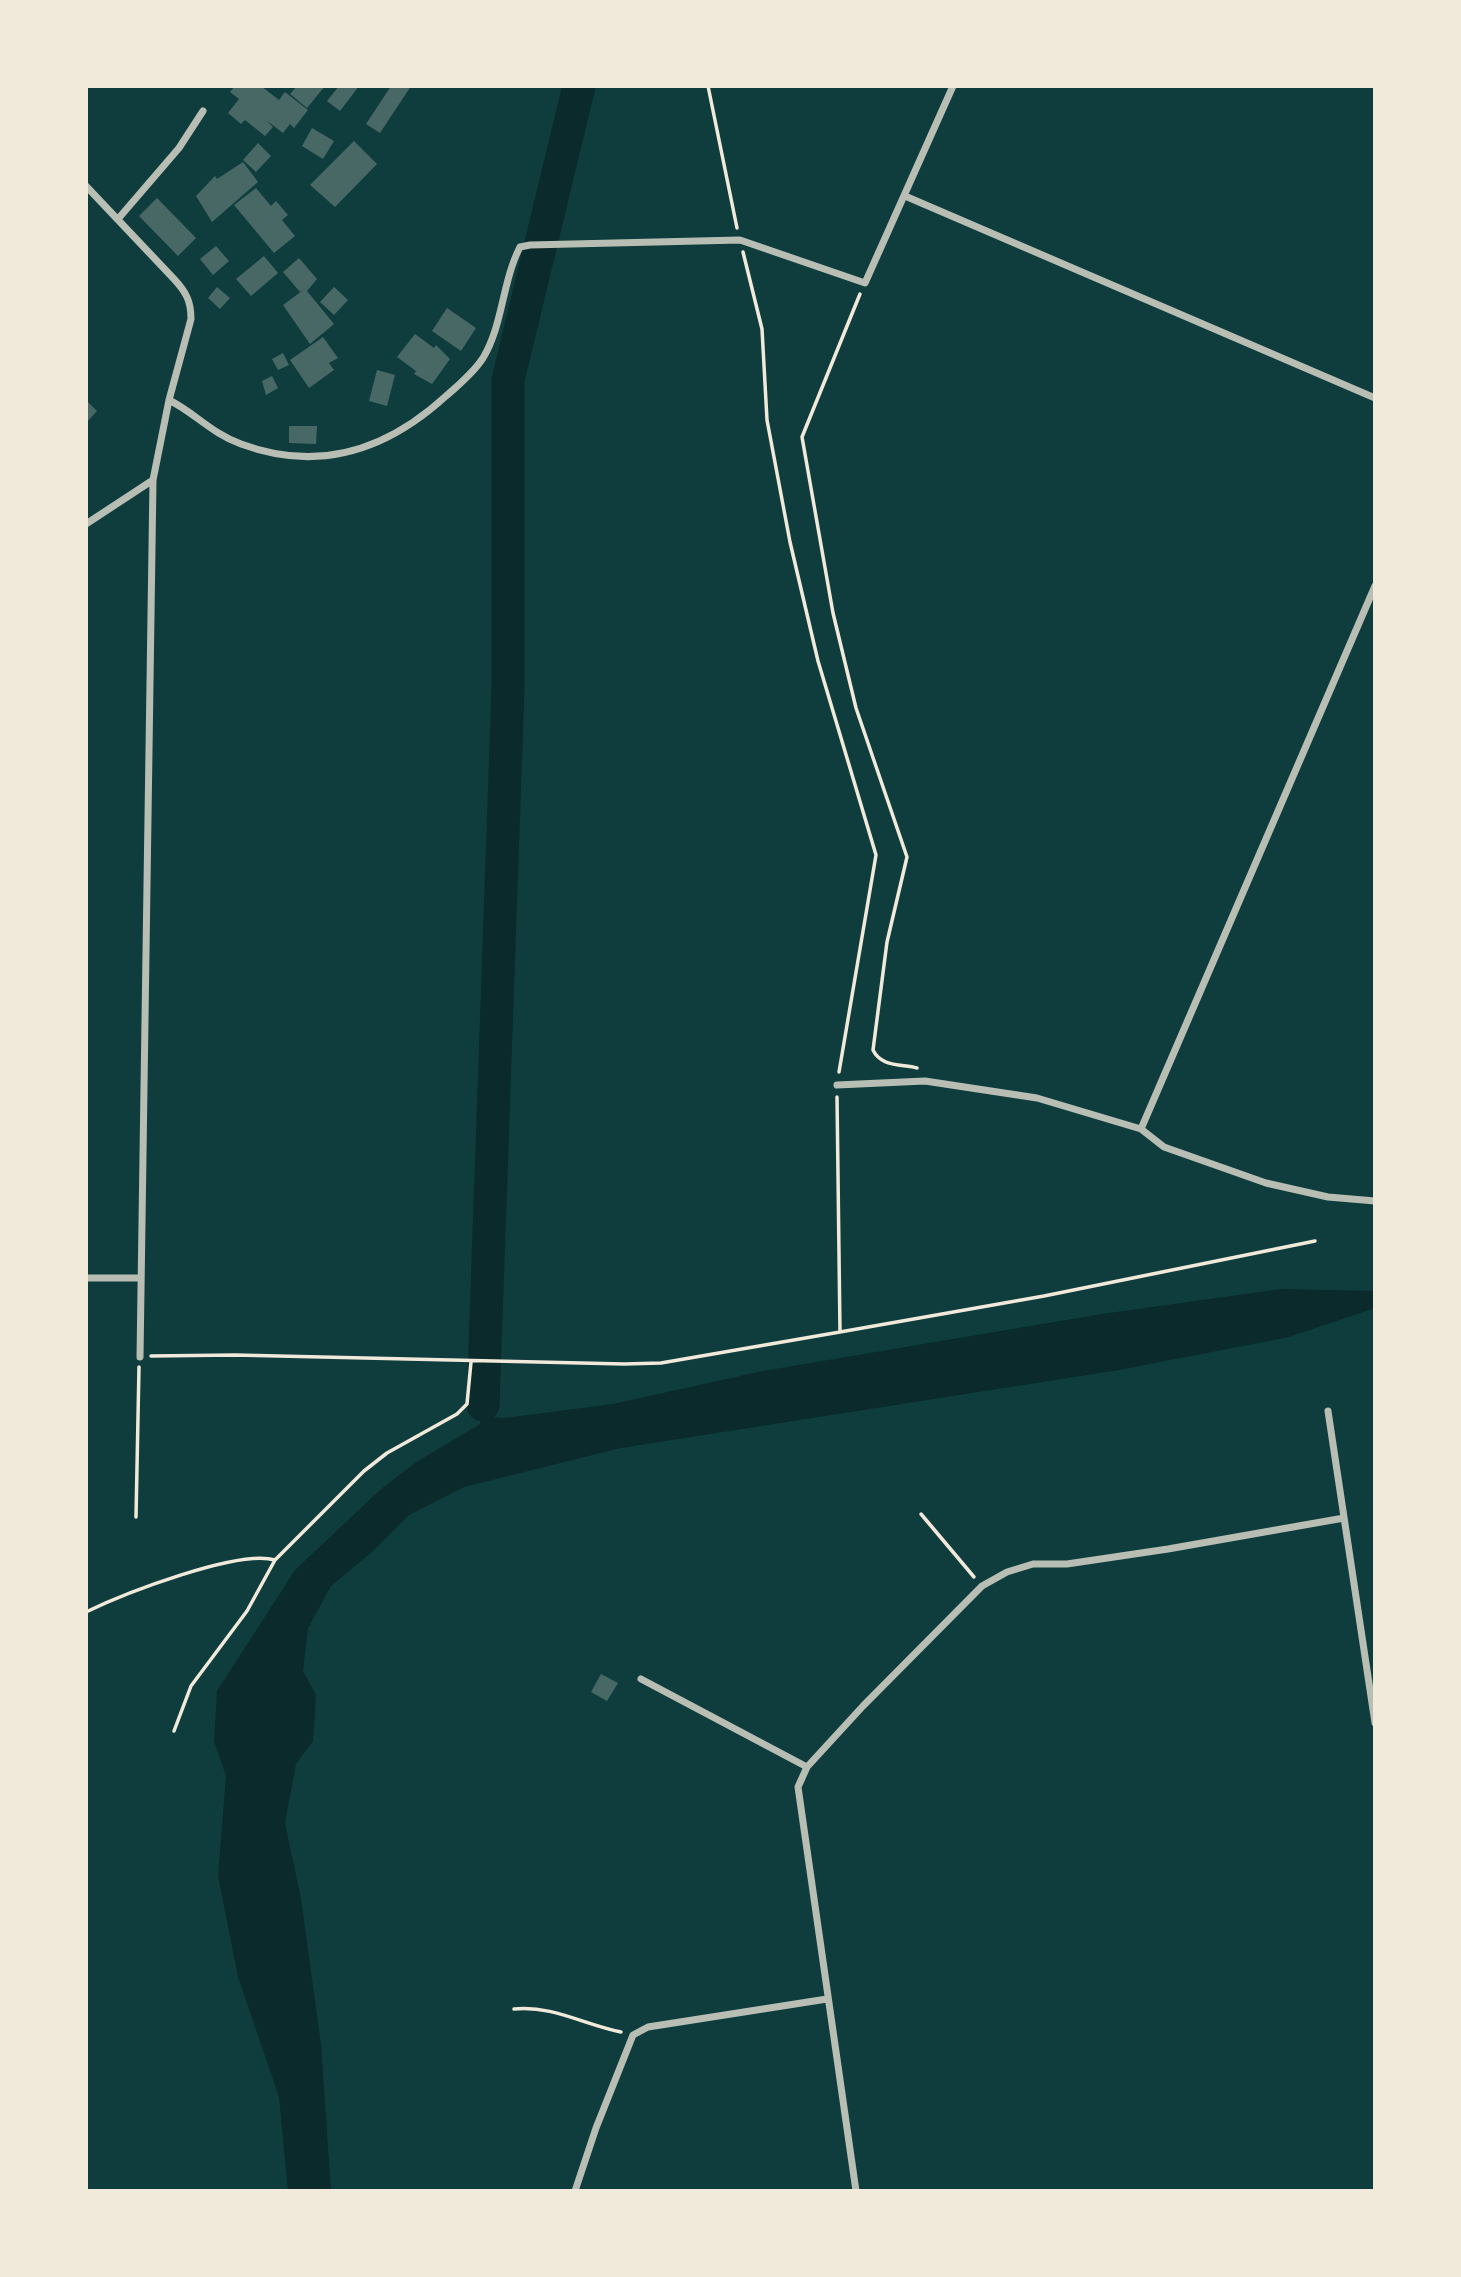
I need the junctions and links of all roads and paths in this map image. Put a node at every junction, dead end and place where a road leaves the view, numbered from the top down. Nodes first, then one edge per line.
1 (708, 86) edge
2 (953, 86) edge
3 (204, 111) dead end
4 (86, 186) edge
5 (905, 196) junction
6 (118, 219) junction
7 (740, 240) junction
8 (864, 283) junction
9 (1375, 398) edge
10 (169, 400) junction
11 (153, 480) junction
12 (86, 524) edge
13 (1375, 586) edge
14 (934, 1082) junction
15 (837, 1085) junction
16 (1141, 1129) junction
17 (1375, 1201) edge
18 (1315, 1241) dead end
19 (86, 1278) edge
20 (139, 1278) junction
21 (840, 1332) junction
22 (140, 1357) junction
23 (471, 1362) junction
24 (1328, 1411) dead end
25 (921, 1514) dead end
26 (136, 1517) dead end
27 (1344, 1518) junction
28 (275, 1560) junction
29 (982, 1586) junction
30 (86, 1612) edge
31 (641, 1679) dead end
32 (1375, 1723) edge
33 (174, 1731) dead end
34 (807, 1767) junction
35 (827, 1999) junction
36 (514, 2009) dead end
37 (633, 2035) junction
38 (575, 2191) edge
39 (856, 2191) edge

1 - 7 path
2 - 5 street
3 - 6 street
4 - 6 street
5 - 8 street
5 - 9 street
6 - 10 street
7 - 8 street
7 - 10 street
7 - 15 path
8 - 14 path
10 - 11 street
11 - 12 street
11 - 20 street
13 - 16 street
14 - 15 street
14 - 16 street
15 - 21 path
16 - 17 street
18 - 21 path
19 - 20 street
20 - 22 street
21 - 23 path
22 - 23 path
22 - 26 path
23 - 28 path
24 - 27 street
25 - 29 path
27 - 29 street
27 - 32 street
28 - 30 path
28 - 33 path
29 - 34 street
31 - 34 street
34 - 35 street
35 - 37 street
35 - 39 street
36 - 37 path
37 - 38 street

